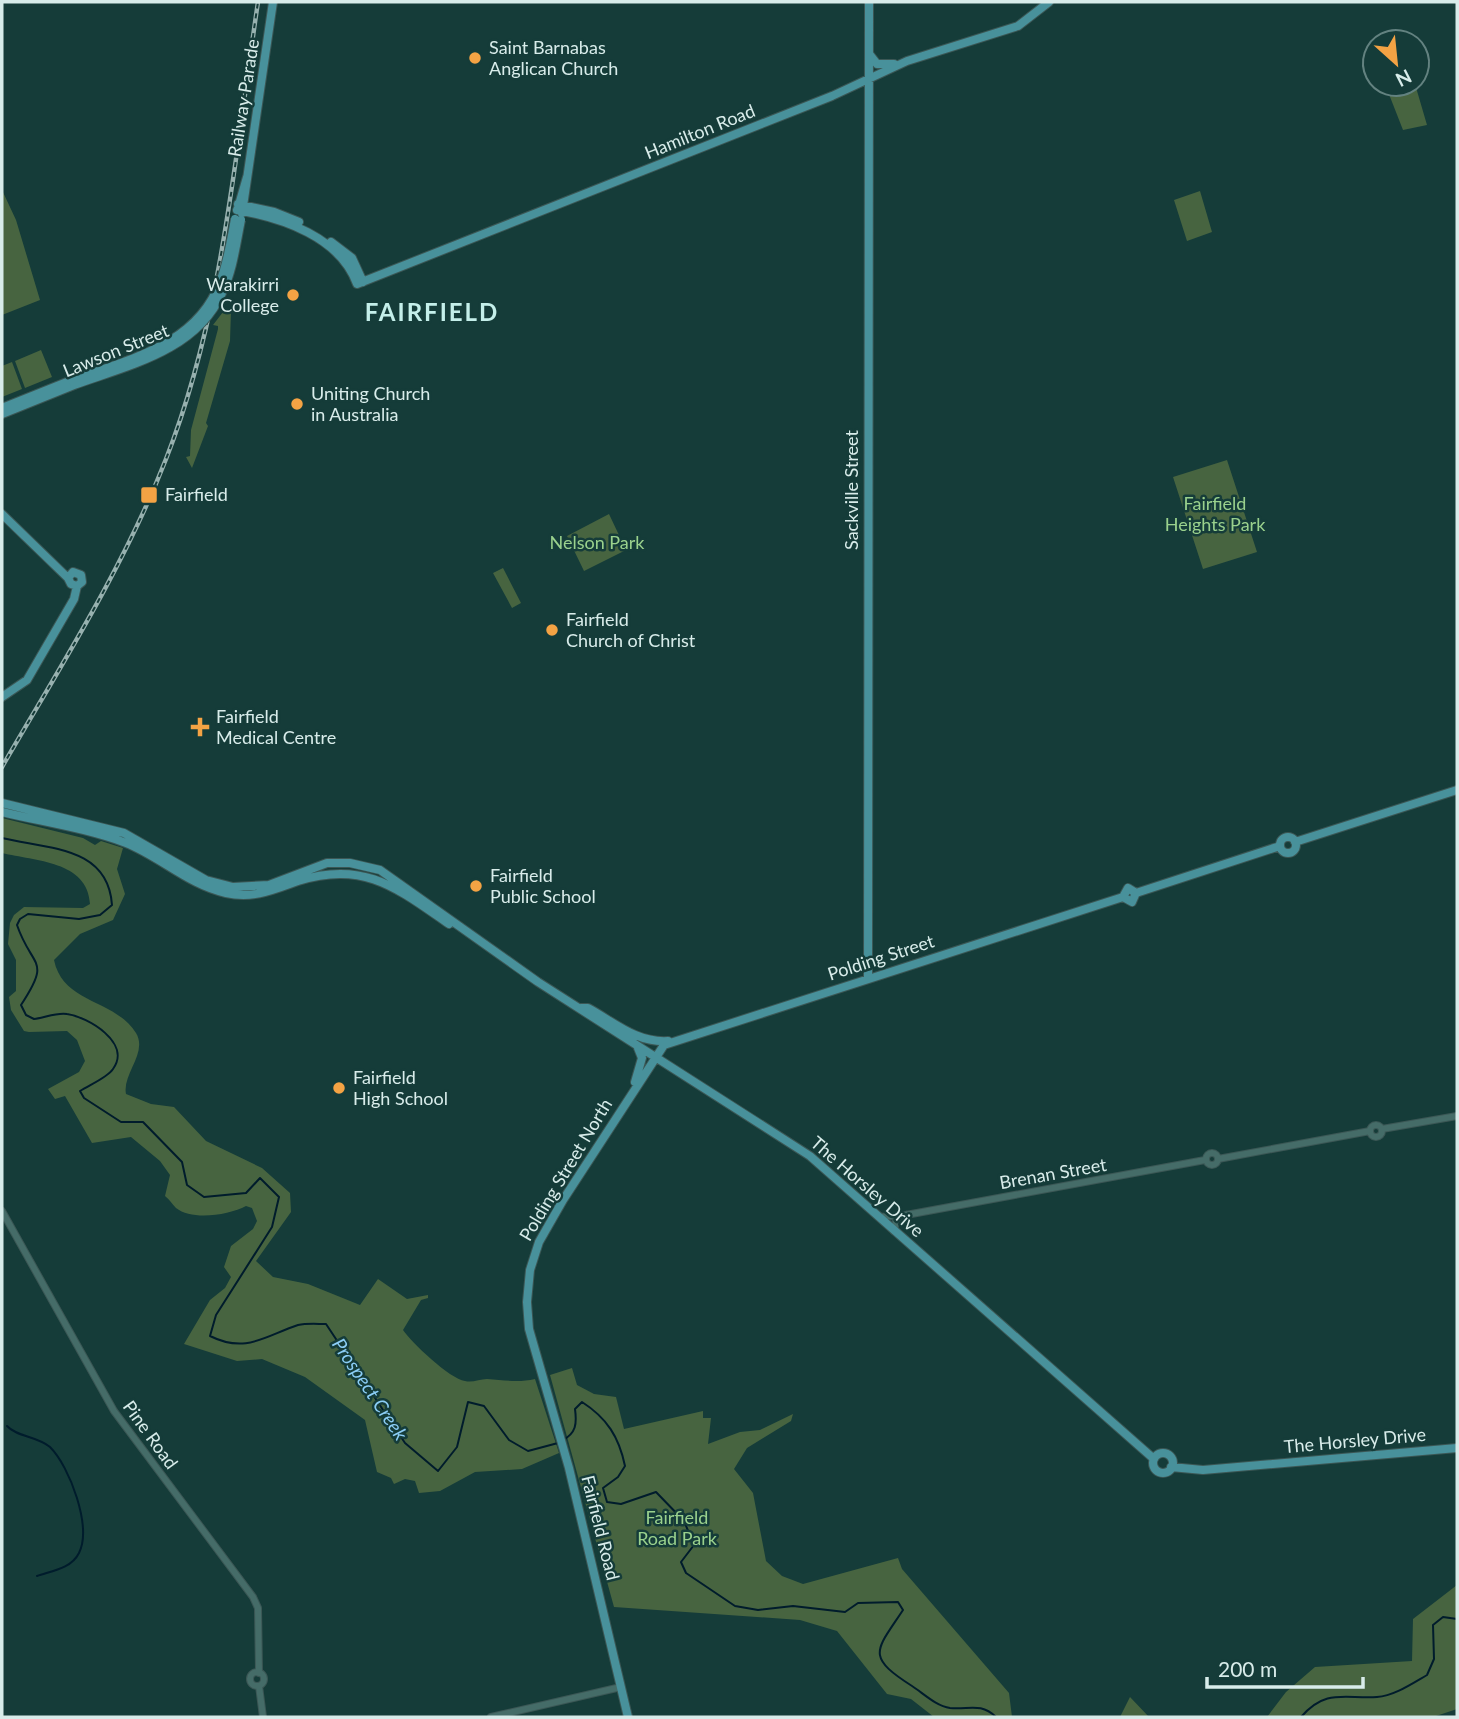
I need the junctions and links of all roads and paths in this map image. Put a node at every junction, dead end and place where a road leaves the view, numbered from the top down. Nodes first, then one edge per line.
1 (275, 2) edge
2 (869, 2) edge
3 (1049, 2) edge
4 (869, 52) junction
5 (907, 61) junction
6 (868, 79) junction
7 (240, 212) junction
8 (73, 382) junction
9 (2, 408) edge
10 (2, 414) edge
11 (2, 514) edge
12 (2, 697) edge
13 (1457, 790) edge
14 (2, 803) edge
15 (2, 812) edge
16 (496, 952) junction
17 (868, 979) junction
18 (578, 1008) junction
19 (673, 1041) junction
20 (635, 1045) junction
21 (654, 1057) junction
22 (634, 1088) junction
23 (1457, 1116) edge
24 (2, 1211) edge
25 (906, 1215) junction
26 (879, 1217) junction
27 (894, 1231) junction
28 (534, 1348) joint
29 (1457, 1448) edge
30 (1154, 1459) junction
31 (1171, 1467) junction
32 (259, 1673) junction
33 (259, 1686) junction
34 (621, 1687) junction
35 (263, 1717) edge
36 (491, 1717) edge
37 (628, 1717) edge

1 - 7 main road, Railway Parade
2 - 4 main road, Sackville Street
3 - 5 main road, Hamilton Road
4 - 5 main road
4 - 6 main road, Sackville Street
5 - 6 main road, Hamilton Road
6 - 7 main road, Hamilton Road
6 - 17 main road, Sackville Street
7 - 8 main road, Lawson Street, bridge
8 - 9 main road, Lawson Street
8 - 10 main road, Lawson Street
11 - 12 main road
13 - 17 main road, Polding Street
14 - 16 main road, The Horsley Drive
15 - 16 main road, The Horsley Drive
16 - 18 main road, The Horsley Drive
17 - 19 main road, Polding Street
18 - 19 main road
18 - 20 main road, The Horsley Drive
19 - 21 main road, Polding Street
20 - 21 main road, The Horsley Drive
20 - 22 main road
21 - 22 main road, Polding Street North
21 - 26 main road, The Horsley Drive
22 - 28 main road, Polding Street North
23 - 25 street, Brenan Street
24 - 32 street, Pine Road
25 - 26 street, Brenan Street
25 - 27 street
26 - 27 main road, The Horsley Drive
27 - 30 main road, The Horsley Drive
28 - 34 main road, Fairfield Road
29 - 31 main road, The Horsley Drive
30 - 31 main road
30 - 31 main road
32 - 33 street
32 - 33 street
33 - 35 street
34 - 36 street
34 - 37 main road, Fairfield Road

